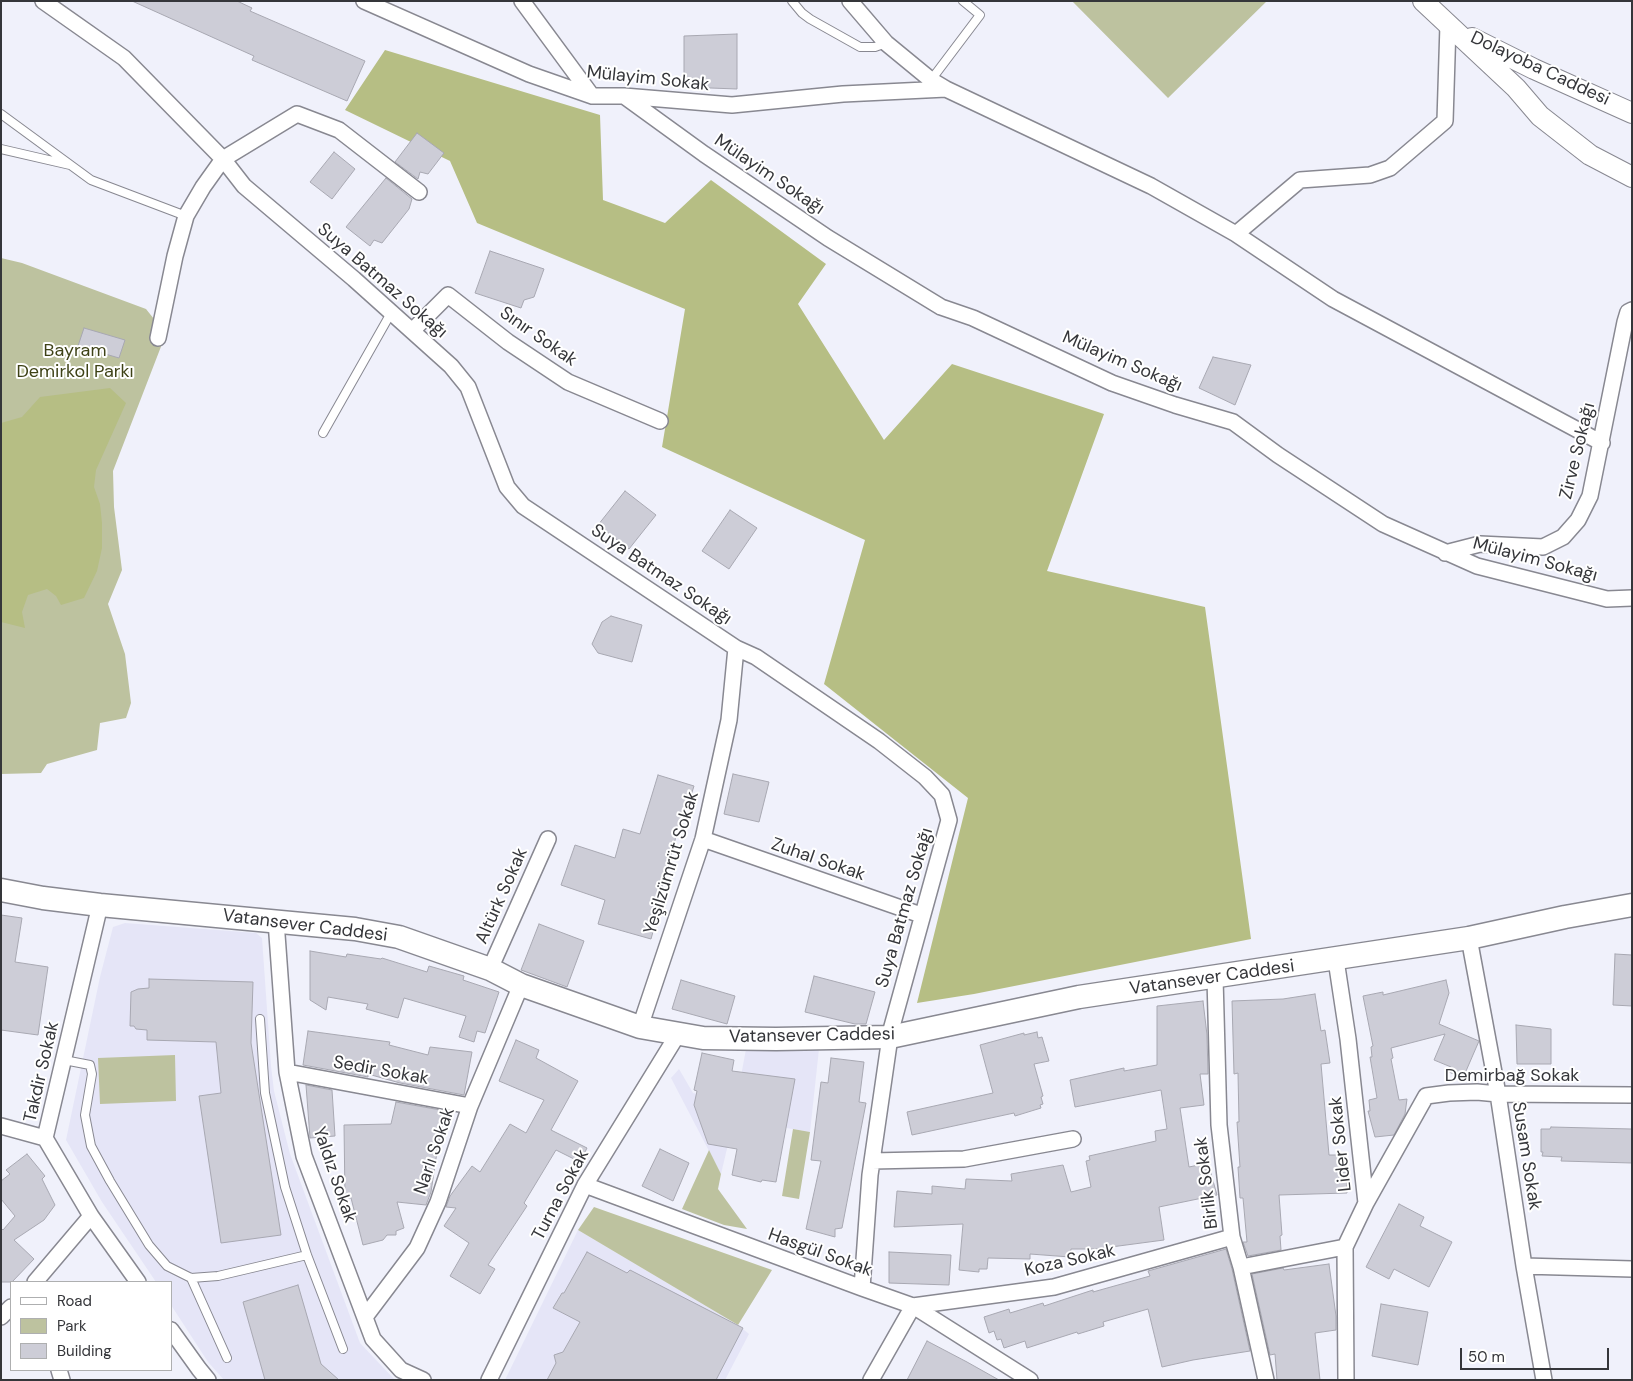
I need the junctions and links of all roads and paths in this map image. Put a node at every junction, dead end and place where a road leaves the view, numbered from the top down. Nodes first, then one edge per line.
1 (43, 1) edge
2 (364, 1) edge
3 (522, 1) edge
4 (792, 1) edge
5 (850, 1) edge
6 (963, 1) edge
7 (1423, 1) edge
8 (1448, 25) junction
9 (886, 43) junction
10 (931, 80) junction
11 (946, 89) junction
12 (592, 96) junction
13 (624, 96) junction
14 (1632, 113) edge
15 (1, 114) edge
16 (1, 148) edge
17 (223, 159) junction
18 (72, 165) junction
19 (1632, 177) edge
20 (419, 192) dead end
21 (186, 216) junction
22 (1236, 234) junction
23 (1632, 310) edge
24 (392, 313) junction
25 (412, 331) junction
26 (158, 338) dead end
27 (660, 421) dead end
28 (323, 433) dead end
29 (1602, 442) junction
30 (1445, 553) junction
31 (1632, 598) edge
32 (736, 648) junction
33 (548, 838) dead end
34 (703, 839) junction
35 (1, 890) edge
36 (1632, 905) edge
37 (100, 906) junction
38 (921, 916) junction
39 (276, 922) junction
40 (1469, 938) junction
41 (1336, 960) junction
42 (490, 969) junction
43 (1215, 978) junction
44 (521, 985) junction
45 (260, 1019) dead end
46 (640, 1027) junction
47 (678, 1034) junction
48 (890, 1038) junction
49 (64, 1060) junction
50 (286, 1072) junction
51 (1498, 1094) junction
52 (1632, 1095) edge
53 (470, 1106) junction
54 (1, 1126) edge
55 (45, 1138) junction
56 (1073, 1139) dead end
57 (872, 1161) junction
58 (585, 1185) junction
59 (1366, 1203) junction
60 (91, 1216) junction
61 (1232, 1237) junction
62 (1344, 1247) junction
63 (307, 1256) junction
64 (1524, 1266) junction
65 (1241, 1268) junction
66 (1632, 1269) edge
67 (191, 1278) junction
68 (36, 1281) edge
69 (137, 1281) edge
70 (862, 1288) junction
71 (913, 1306) junction
72 (10, 1308) edge
73 (1, 1317) edge
74 (364, 1317) junction
75 (172, 1331) edge
76 (343, 1349) dead end
77 (227, 1358) dead end
78 (208, 1380) edge
79 (424, 1380) edge
80 (489, 1380) edge
81 (871, 1380) edge
82 (1030, 1380) edge
83 (1266, 1380) edge
84 (1346, 1380) edge
85 (1544, 1380) edge

1 - 17 street, Suya Batmaz Sokağı
2 - 12 street, Mülayim Sokak
3 - 12 street
4 - 9 lane
5 - 9 street
6 - 10 lane
7 - 8 street
8 - 14 street, Dolayoba Caddesi
8 - 19 street
8 - 22 street
9 - 10 street
10 - 11 street
11 - 13 street, Mülayim Sokak
11 - 22 street
12 - 13 street, Mülayim Sokak
13 - 30 street, Mülayim Sokağı
15 - 18 lane
16 - 18 lane
17 - 20 street
17 - 21 street
17 - 24 street, Suya Batmaz Sokağı
18 - 21 lane
21 - 26 street
22 - 29 street
23 - 29 street, Zirve Sokağı
24 - 25 street, Suya Batmaz Sokağı
24 - 28 lane
25 - 27 street, Sınır Sokak
25 - 32 street, Suya Batmaz Sokağı
29 - 30 street, Zirve Sokağı
30 - 31 street, Mülayim Sokağı
32 - 34 street, Yeşilzümrüt Sokak
32 - 38 street, Suya Batmaz Sokağı
33 - 42 street, Altürk Sokak
34 - 38 street, Zuhal Sokak
34 - 46 street, Yeşilzümrüt Sokak
35 - 37 main road, Vatansever Caddesi
36 - 40 main road, Vatansever Caddesi
37 - 39 main road, Vatansever Caddesi
37 - 49 street, Takdir Sokak
38 - 48 street, Suya Batmaz Sokağı
39 - 42 main road, Vatansever Caddesi
39 - 50 street, Yaldız Sokak
40 - 41 main road, Vatansever Caddesi
40 - 51 street, Susam Sokak
41 - 43 main road, Vatansever Caddesi
41 - 59 street, Lider Sokak
42 - 44 main road, Vatansever Caddesi
43 - 48 main road, Vatansever Caddesi
43 - 61 street, Birlik Sokak
44 - 46 main road, Vatansever Caddesi
44 - 53 street, Narlı Sokak
45 - 63 lane
46 - 47 main road, Vatansever Caddesi
47 - 48 main road, Vatansever Caddesi
47 - 58 street, Turna Sokak
48 - 57 street, Suya Batmaz Sokağı
49 - 55 street, Takdir Sokak
49 - 67 lane
50 - 53 street, Sedir Sokak
50 - 74 street, Yaldız Sokak
51 - 52 street, Demirbağ Sokak
51 - 59 street, Demirbağ Sokak
51 - 64 street, Susam Sokak
53 - 74 street, Narlı Sokak
54 - 55 street
55 - 60 street, Takdir Sokak
56 - 57 street
57 - 70 street, Suya Batmaz Sokağı
58 - 70 street, Hasgül Sokak
58 - 80 street, Turna Sokak
59 - 62 street, Lider Sokak
60 - 68 street
60 - 69 street, Takdir Sokak
61 - 65 street, Birlik Sokak
61 - 71 street, Koza Sokak
62 - 65 street
62 - 84 street, Lider Sokak
63 - 67 lane
63 - 76 lane
64 - 66 street
64 - 85 street, Susam Sokak
65 - 83 street, Birlik Sokak
67 - 77 lane
70 - 71 street, Hasgül Sokak
71 - 81 street
71 - 82 street, Hasgül Sokak
72 - 73 street
74 - 79 street, Yaldız Sokak
75 - 78 street

